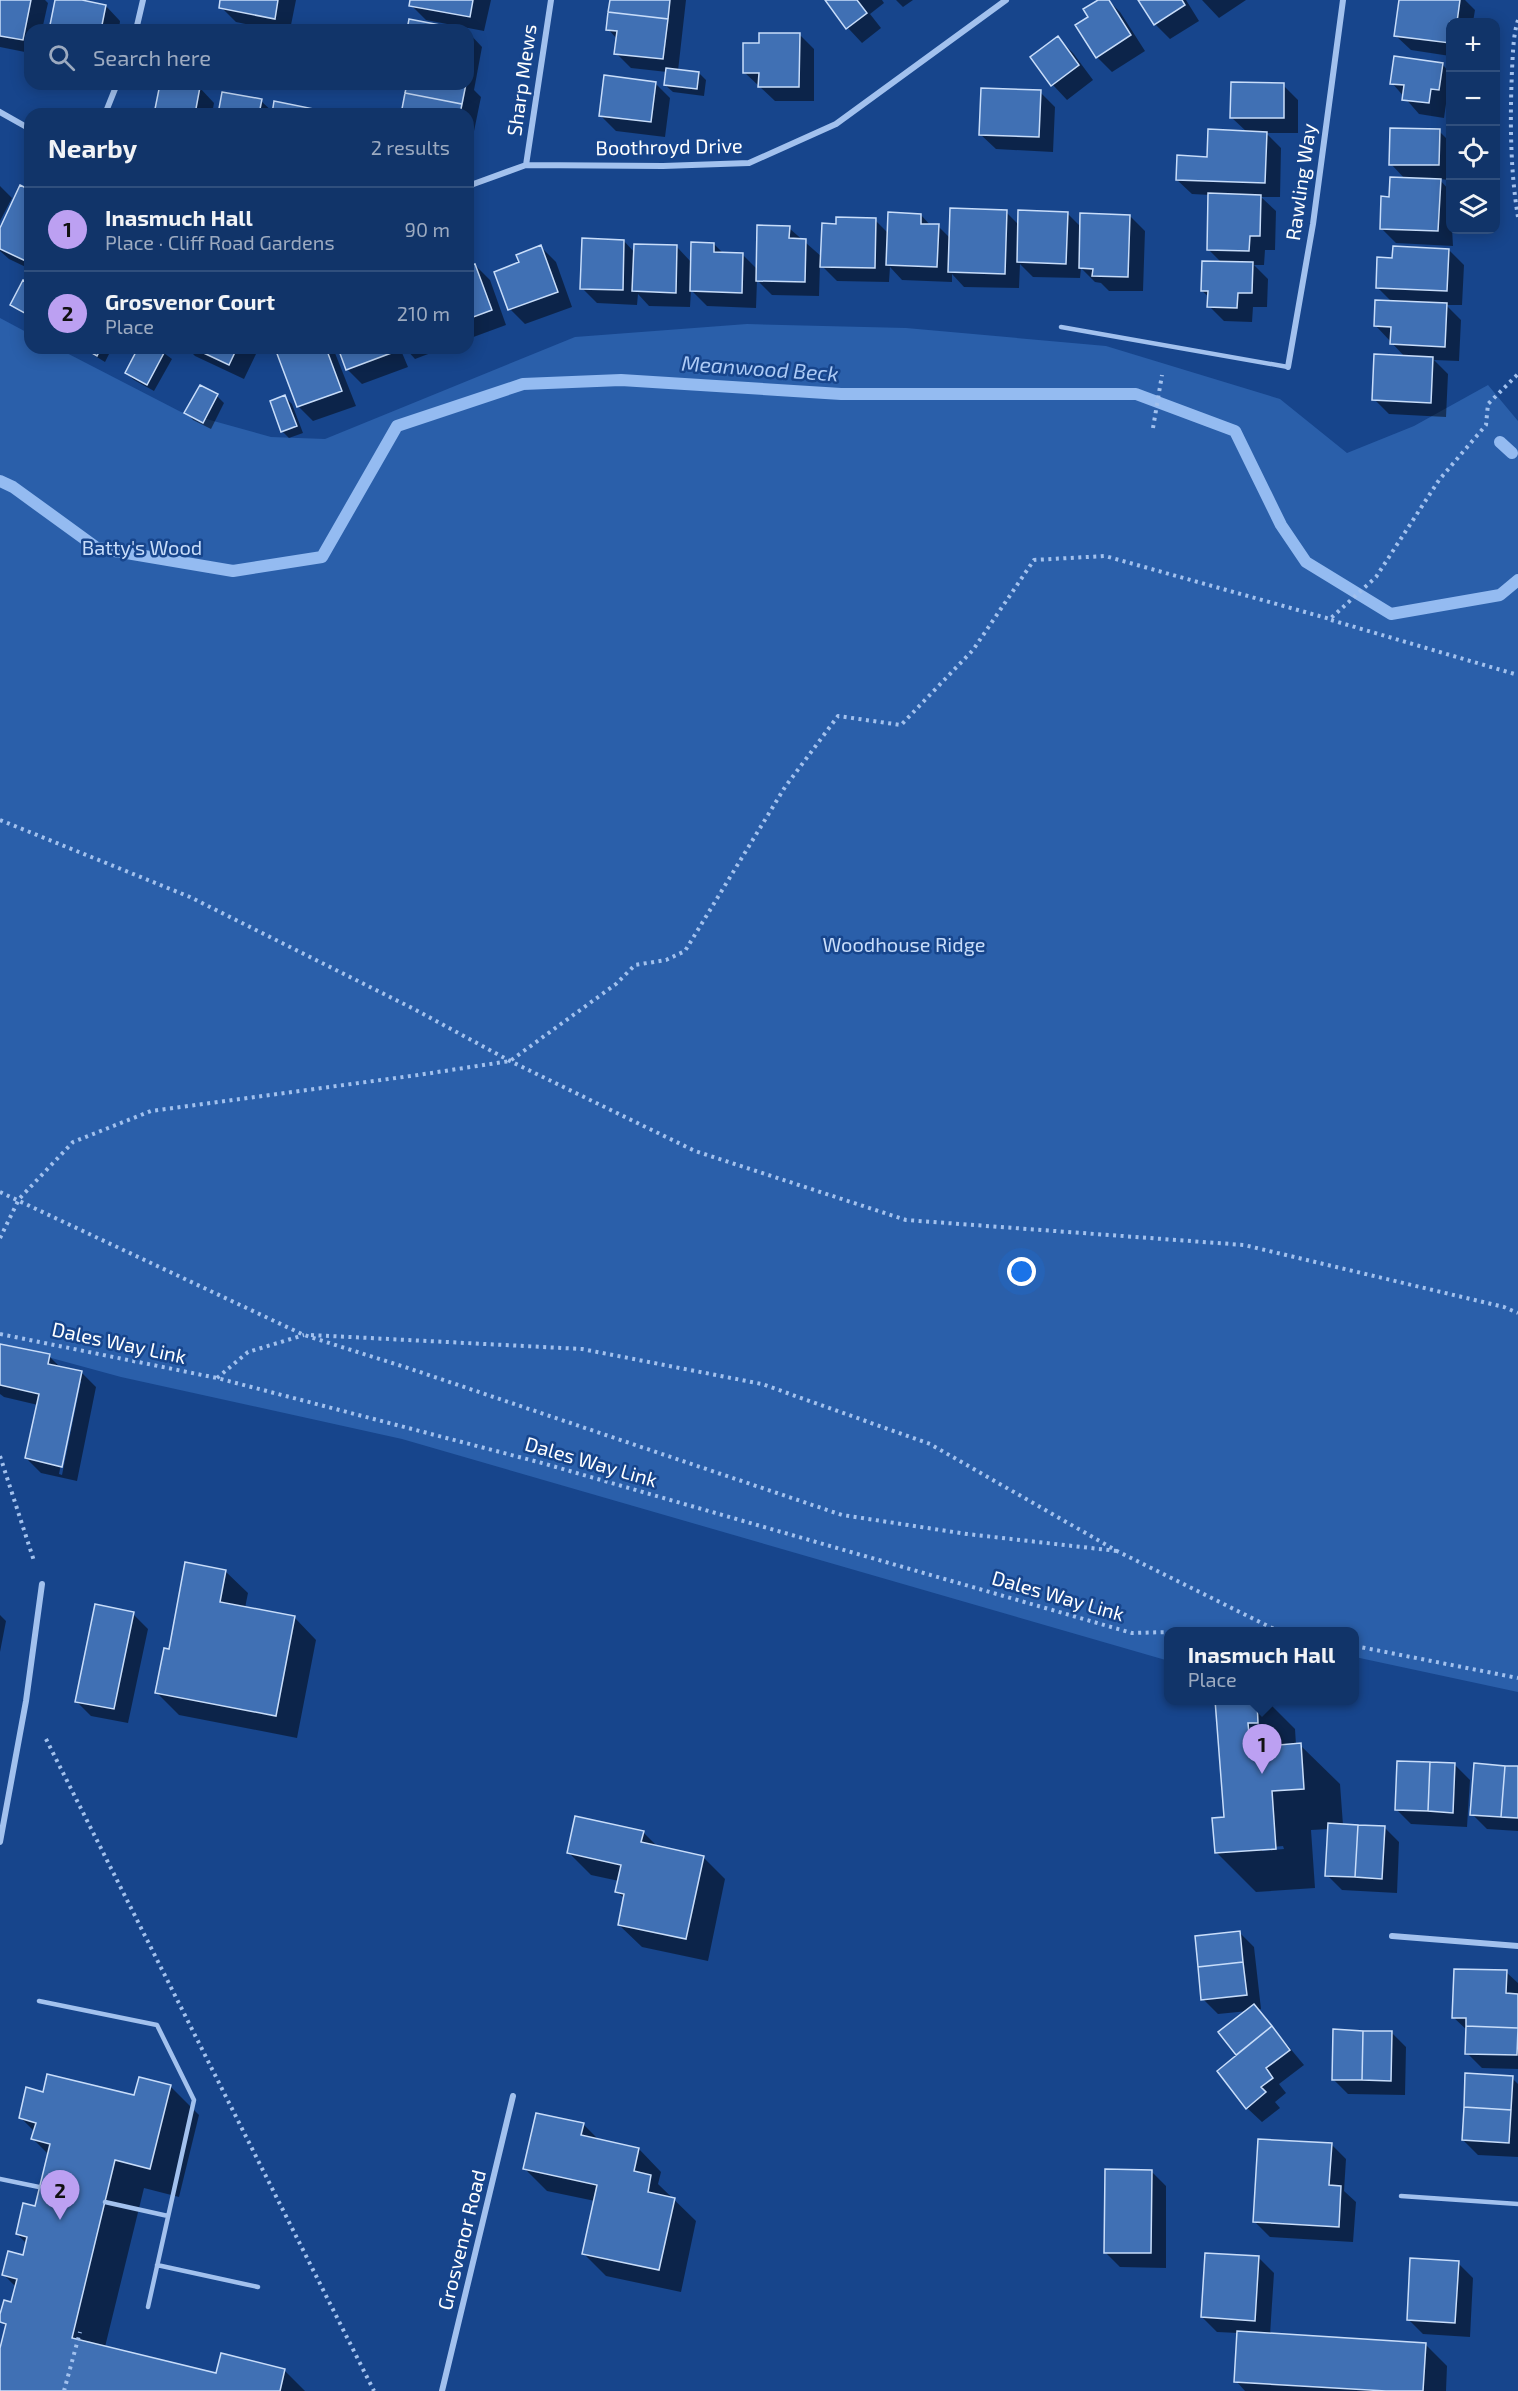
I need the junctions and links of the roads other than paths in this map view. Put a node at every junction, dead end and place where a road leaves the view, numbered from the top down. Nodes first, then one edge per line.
1 (142, 0) edge
2 (550, 0) edge
3 (1006, 0) edge
4 (1343, 0) edge
5 (137, 24) edge
6 (115, 90) edge
7 (107, 108) edge
8 (0, 112) edge
9 (24, 126) edge
10 (526, 165) junction
11 (474, 184) edge
12 (1061, 327) dead end
13 (1288, 367) joint
14 (42, 1584) road end
15 (0, 1842) edge
16 (1392, 1936) dead end
17 (1518, 1946) edge
18 (39, 2001) dead end
19 (513, 2096) dead end
20 (0, 2179) edge
21 (39, 2187) dead end
22 (1401, 2196) dead end
23 (105, 2202) dead end
24 (1518, 2204) edge
25 (168, 2216) junction
26 (157, 2265) junction
27 (258, 2287) dead end
28 (148, 2307) dead end
29 (442, 2391) edge

1 - 5 street
2 - 10 street, Sharp Mews
3 - 10 street, Boothroyd Drive
4 - 13 street, Rawling Way
6 - 7 street
8 - 9 street
10 - 11 street, Boothroyd Drive
12 - 13 lane
14 - 15 street
16 - 17 street
18 - 25 lane
19 - 29 street, Grosvenor Road
20 - 21 lane
22 - 24 lane
23 - 25 lane
25 - 26 lane
26 - 27 lane
26 - 28 lane

